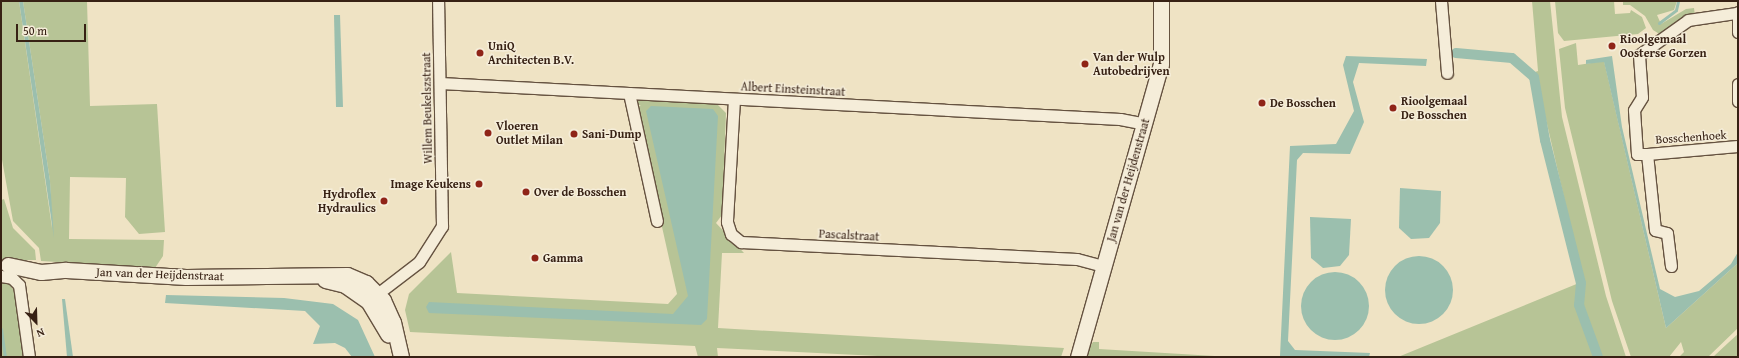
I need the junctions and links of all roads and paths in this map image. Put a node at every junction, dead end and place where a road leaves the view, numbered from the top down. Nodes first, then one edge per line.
1 (438, 1) edge
2 (1161, 1) edge
3 (1441, 1) edge
4 (1737, 13) edge
5 (1738, 32) edge
6 (1447, 73) dead end
7 (440, 83) junction
8 (1738, 84) edge
9 (629, 93) junction
10 (734, 99) junction
11 (1738, 101) edge
12 (1145, 124) junction
13 (1738, 146) edge
14 (1647, 154) junction
15 (657, 220) dead end
16 (1104, 266) junction
17 (1671, 266) dead end
18 (3, 269) edge
19 (373, 298) junction
20 (29, 357) edge
21 (396, 357) edge
22 (401, 357) edge
23 (1078, 357) edge

1 - 7 street, Willem Beukelszstraat
2 - 12 street, Jan van der Heijdenstraat
3 - 6 street
4 - 5 street, Bosschenhoek
4 - 14 street, Bosschenhoek
7 - 9 street, Albert Einsteinstraat
7 - 19 street, Willem Beukelszstraat
8 - 11 street
9 - 10 street, Albert Einsteinstraat
9 - 15 street
10 - 12 street, Albert Einsteinstraat
10 - 16 street, Pascalstraat
12 - 16 street, Jan van der Heijdenstraat
13 - 14 street, Bosschenhoek
14 - 17 street, Bosschenhoek
16 - 23 street, Jan van der Heijdenstraat
18 - 19 street, Jan van der Heijdenstraat
18 - 20 street
19 - 21 street, Jan van der Heijdenstraat
19 - 22 street, Jan van der Heijdenstraat

